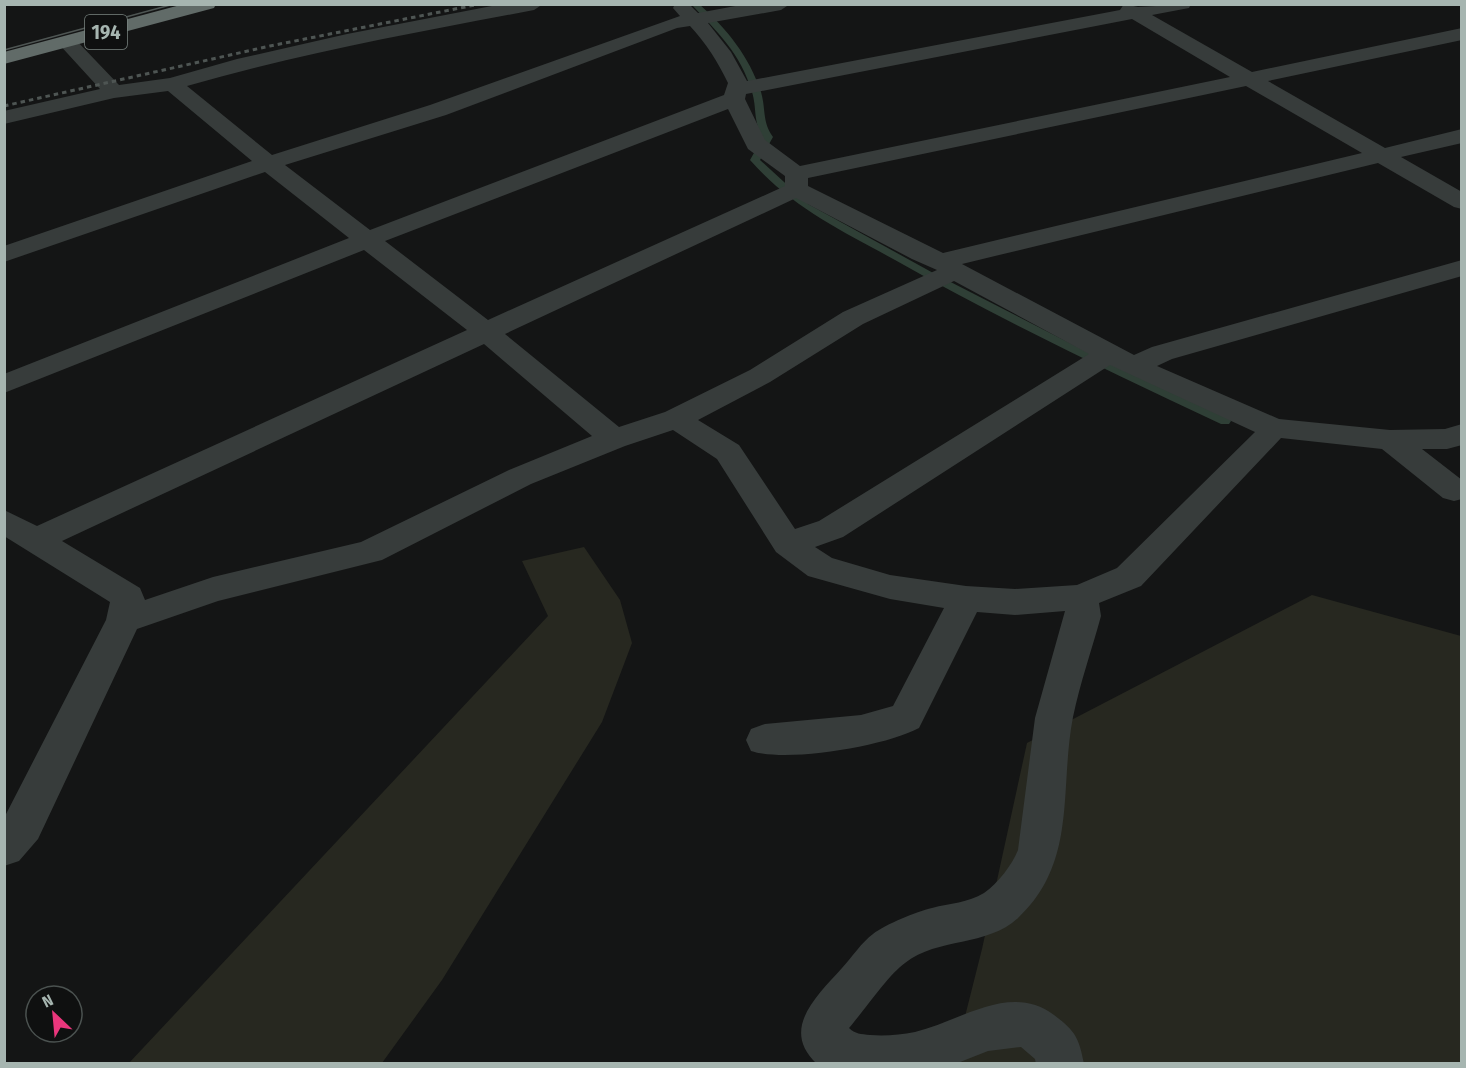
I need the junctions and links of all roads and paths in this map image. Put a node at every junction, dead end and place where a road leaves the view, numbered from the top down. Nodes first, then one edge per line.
1 (207, 4) edge
2 (534, 4) edge
3 (678, 4) edge
4 (781, 4) edge
5 (1182, 4) edge
6 (1129, 9) edge
7 (694, 19) junction
8 (1461, 34) edge
9 (66, 42) junction
10 (4, 58) edge
11 (1249, 78) junction
12 (172, 84) junction
13 (114, 92) junction
14 (735, 94) junction
15 (4, 118) edge
16 (1461, 136) edge
17 (1380, 155) junction
18 (268, 163) junction
19 (797, 181) junction
20 (1461, 202) edge
21 (369, 239) junction
22 (4, 255) edge
23 (949, 266) junction
24 (1461, 268) edge
25 (485, 331) junction
26 (1121, 359) junction
27 (4, 384) edge
28 (675, 419) junction
29 (1273, 428) junction
30 (1461, 434) edge
31 (614, 439) junction
32 (1390, 440) junction
33 (1454, 490) dead end
34 (4, 521) edge
35 (37, 539) junction
36 (788, 544) junction
37 (1081, 597) junction
38 (966, 599) junction
39 (124, 620) junction
40 (765, 740) dead end
41 (4, 848) edge
42 (1060, 1064) edge

1 - 9 highway, 194
2 - 12 street
3 - 7 street
4 - 7 street
5 - 6 street
6 - 11 street
6 - 14 street
7 - 14 street
7 - 18 street
8 - 11 street
9 - 10 highway, 194
9 - 13 street
11 - 17 street
11 - 19 street
12 - 13 street
12 - 18 street
13 - 15 street
14 - 19 street
14 - 21 street
16 - 17 street
17 - 20 street
17 - 23 street
18 - 21 street
18 - 22 street
19 - 23 street
19 - 25 street
21 - 25 street
21 - 27 street
23 - 26 street
23 - 28 street
24 - 26 street
25 - 31 street
25 - 35 street
26 - 29 street
26 - 36 street
28 - 31 street
28 - 36 street
29 - 32 street
29 - 37 street
30 - 32 street
31 - 39 street
32 - 33 street
34 - 35 street
35 - 39 street
36 - 38 street
37 - 38 street
37 - 42 street
38 - 40 street
39 - 41 street

